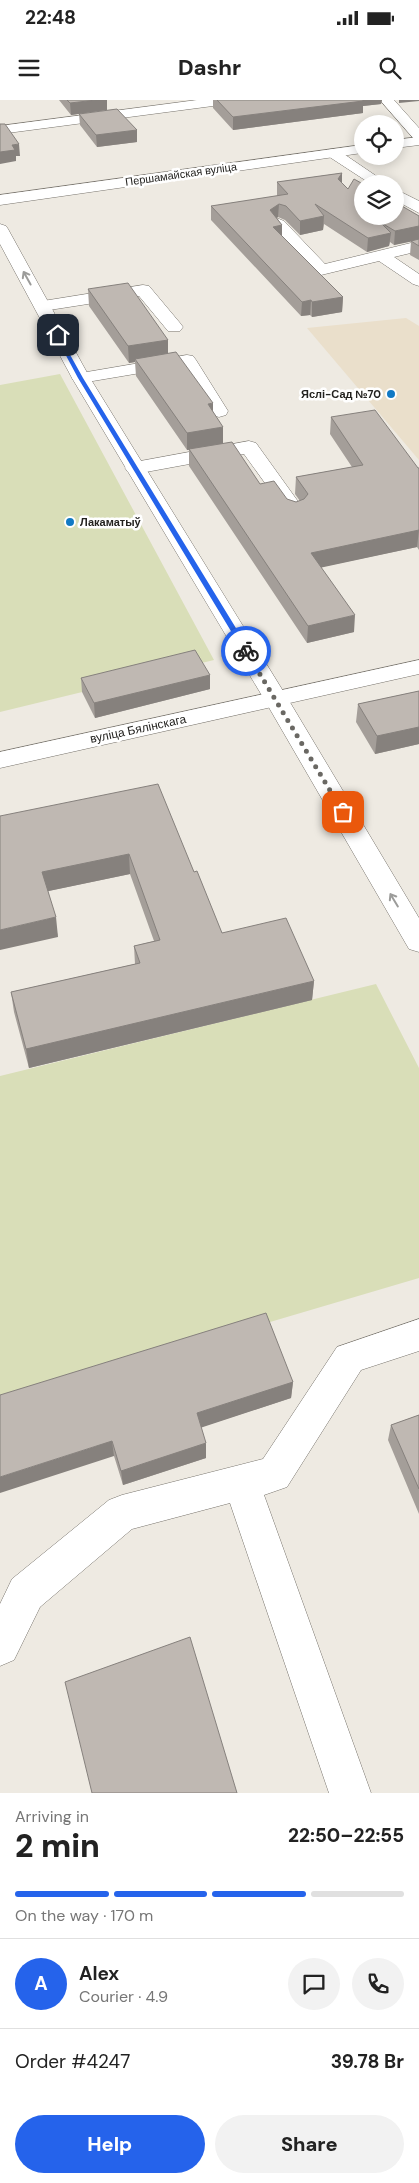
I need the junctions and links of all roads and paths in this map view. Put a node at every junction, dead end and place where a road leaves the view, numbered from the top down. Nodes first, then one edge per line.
1 (228, 100) edge
2 (386, 100) edge
3 (0, 130) edge
4 (419, 136) edge
5 (419, 141) edge
6 (404, 143) edge
7 (354, 150) edge
8 (333, 153) junction
9 (367, 175) edge
10 (404, 199) edge
11 (0, 200) edge
12 (419, 208) edge
13 (278, 224) edge
14 (0, 229) edge
15 (419, 246) edge
16 (381, 255) junction
17 (419, 280) edge
18 (43, 306) junction
19 (174, 327) dead end
20 (81, 378) junction
21 (219, 411) dead end
22 (135, 468) junction
23 (295, 511) edge
24 (419, 667) edge
25 (276, 699) junction
26 (0, 760) edge
27 (419, 942) edge
28 (419, 1335) edge
29 (241, 1482) junction
30 (0, 1646) edge
31 (350, 1793) edge

1 - 3 main road
2 - 4 main road
5 - 6 main road
7 - 8 main road, Першамайская вуліца
8 - 9 main road
8 - 11 main road, Першамайская вуліца
10 - 12 main road
13 - 16 main road
18 -> 14 main road
15 - 16 main road
16 - 17 main road
18 - 19 main road
18 - 20 main road
20 - 21 main road
20 - 22 main road
22 - 23 main road
22 - 25 main road
24 - 25 main road, вуліца Бялінскага
25 - 26 main road, вуліца Бялінскага
27 -> 25 main road
28 - 29 main road
29 - 30 main road
29 - 31 main road

